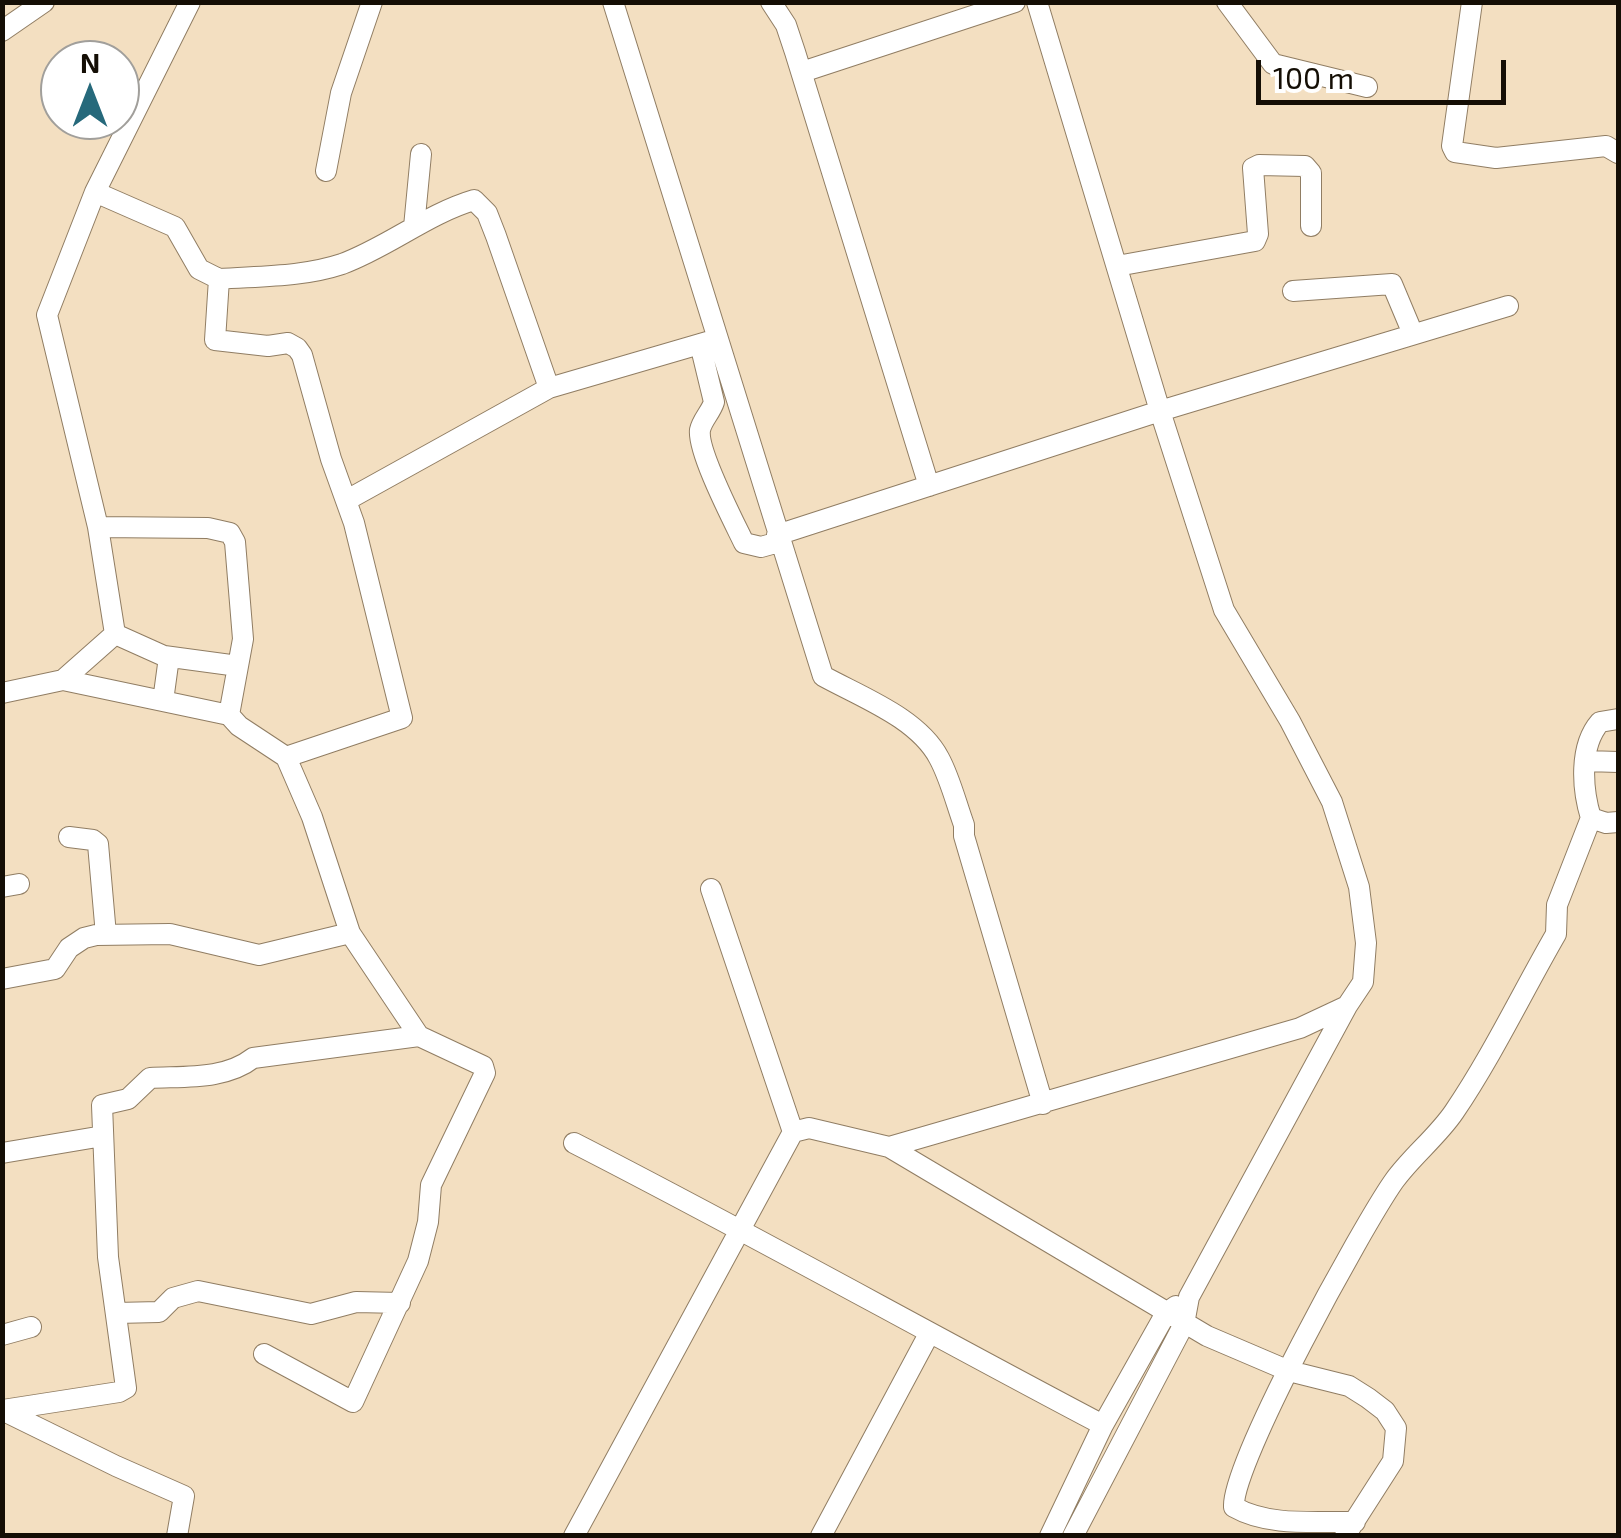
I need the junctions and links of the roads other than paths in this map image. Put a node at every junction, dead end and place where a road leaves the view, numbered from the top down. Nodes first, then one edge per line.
1 (44, 2) edge
2 (190, 2) edge
3 (372, 2) edge
4 (614, 2) edge
5 (771, 2) edge
6 (1015, 2) edge
7 (1037, 2) edge
8 (1227, 2) edge
9 (1472, 2) edge
10 (2, 31) edge
11 (802, 72) junction
12 (1367, 86) dead end
13 (1618, 153) edge
14 (420, 154) dead end
15 (326, 171) dead end
16 (95, 192) junction
17 (1310, 226) dead end
18 (414, 227) junction
19 (1116, 266) junction
20 (219, 280) junction
21 (1293, 291) dead end
22 (1508, 306) dead end
23 (1414, 334) junction
24 (708, 341) junction
25 (549, 388) junction
26 (1160, 412) junction
27 (929, 486) junction
28 (347, 500) junction
29 (98, 528) junction
30 (778, 538) junction
31 (115, 634) junction
32 (170, 657) junction
33 (238, 666) junction
34 (64, 680) junction
35 (2, 693) edge
36 (162, 701) junction
37 (230, 715) junction
38 (1618, 719) edge
39 (286, 757) junction
40 (1586, 761) junction
41 (1618, 762) edge
42 (1591, 818) junction
43 (1618, 822) edge
44 (69, 837) dead end
45 (711, 889) dead end
46 (350, 933) junction
47 (106, 935) junction
48 (2, 979) edge
49 (1346, 1006) junction
50 (419, 1036) junction
51 (1043, 1104) junction
52 (793, 1132) junction
53 (103, 1136) junction
54 (574, 1143) dead end
55 (889, 1147) junction
56 (2, 1154) edge
57 (740, 1228) junction
58 (400, 1303) junction
59 (116, 1313) junction
60 (1175, 1318) junction
61 (31, 1327) dead end
62 (929, 1334) junction
63 (2, 1336) edge
64 (264, 1354) dead end
65 (1289, 1371) junction
66 (3, 1410) edge
67 (1103, 1425) junction
68 (1350, 1529) edge
69 (177, 1536) edge
70 (574, 1536) edge
71 (820, 1536) edge
72 (1050, 1536) edge
73 (1073, 1536) edge

1 - 10 street
2 - 16 street
3 - 15 street
4 - 24 street
5 - 11 street
6 - 11 street
7 - 19 street
8 - 12 street
9 - 13 street
11 - 27 street
14 - 18 street
16 - 20 street
16 - 29 street
17 - 19 street
18 - 20 street
18 - 25 street
19 - 26 street
20 - 28 street
21 - 23 street
22 - 23 street
23 - 26 street
24 - 25 street
24 - 30 street
24 - 30 street
25 - 28 street
26 - 27 street
26 - 49 street
27 - 30 street
28 - 39 street
29 - 31 street
29 - 33 street
30 - 51 street
31 - 32 street
31 - 34 street
32 - 33 street
32 - 36 street
33 - 37 street
34 - 35 street
34 - 36 street
36 - 37 street
37 - 39 street
38 - 40 street
39 - 46 street
40 - 41 street
40 - 42 street
42 - 43 street
42 - 65 street
44 - 47 street
45 - 52 street
46 - 47 street
46 - 50 street
47 - 48 street
49 - 51 street
49 - 60 street
50 - 53 street
50 - 58 street
51 - 55 street
52 - 55 street
52 - 57 street
53 - 56 street
53 - 59 street
54 - 57 street
55 - 60 street
57 - 62 street
57 - 70 street
58 - 59 street
58 - 64 street
59 - 66 street
60 - 65 street
60 - 67 street
60 - 73 street
61 - 63 street
62 - 67 street
62 - 71 street
65 - 68 street
65 - 68 street
66 - 69 street
67 - 72 street

